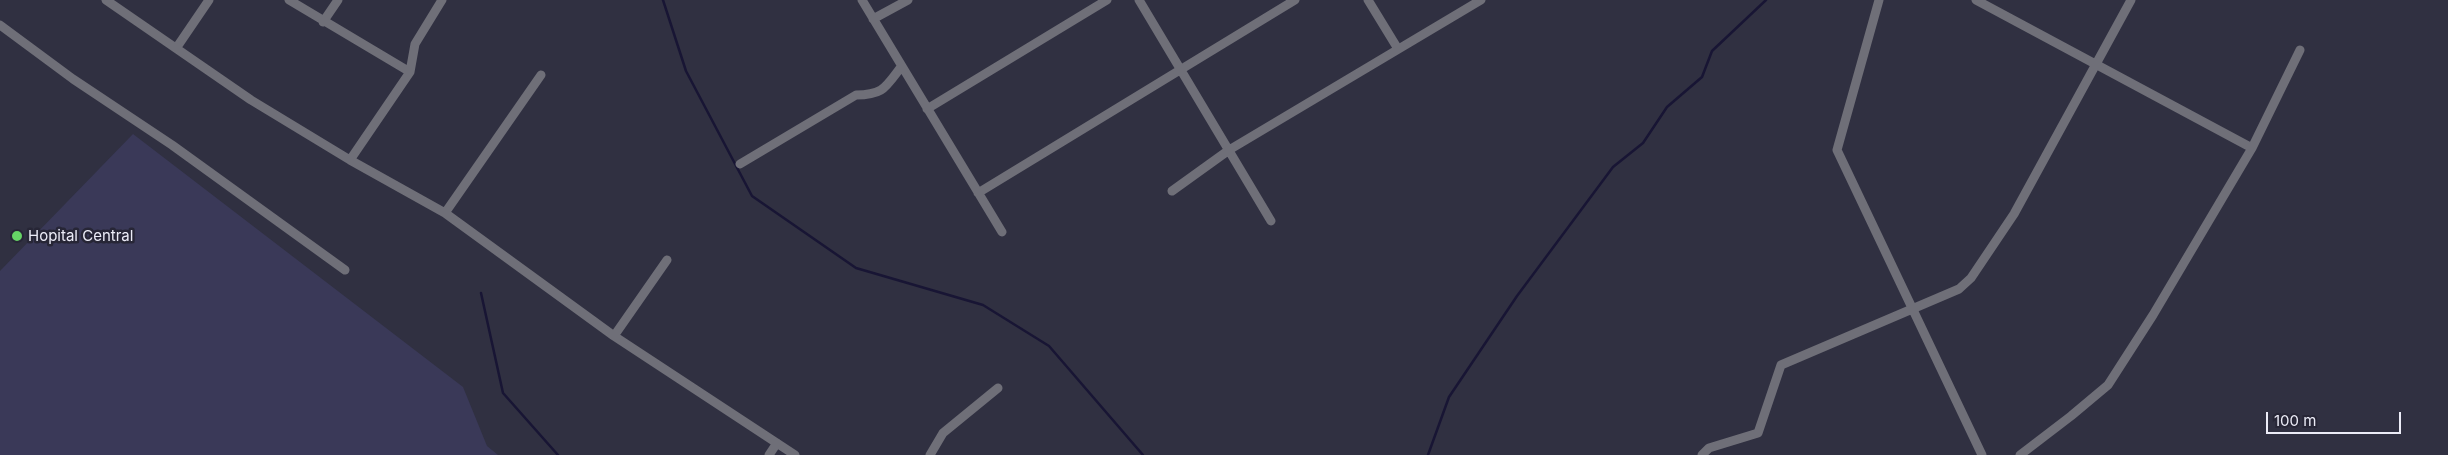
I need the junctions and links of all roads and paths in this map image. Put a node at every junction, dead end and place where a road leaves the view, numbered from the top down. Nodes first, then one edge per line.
1 (106, 0) edge
2 (209, 0) edge
3 (289, 0) edge
4 (338, 0) edge
5 (442, 0) edge
6 (862, 0) edge
7 (908, 0) edge
8 (1107, 0) edge
9 (1139, 0) edge
10 (1295, 0) edge
11 (1368, 0) edge
12 (1481, 0) edge
13 (1878, 0) edge
14 (1976, 0) edge
15 (2131, 0) edge
16 (873, 19) junction
17 (323, 22) junction
18 (0, 25) edge
19 (177, 48) junction
20 (1398, 50) junction
21 (2300, 50) dead end
22 (2096, 64) junction
23 (901, 67) junction
24 (1180, 68) junction
25 (410, 72) junction
26 (541, 76) dead end
27 (927, 109) junction
28 (2252, 148) junction
29 (1229, 150) junction
30 (350, 160) junction
31 (740, 164) dead end
32 (1172, 191) dead end
33 (978, 193) junction
34 (445, 212) junction
35 (1271, 221) dead end
36 (1002, 232) dead end
37 (668, 260) dead end
38 (345, 270) dead end
39 (1911, 310) junction
40 (614, 336) junction
41 (998, 388) dead end
42 (777, 443) junction
43 (769, 455) edge
44 (795, 455) edge
45 (930, 455) edge
46 (1702, 455) edge
47 (1982, 455) edge
48 (2020, 455) edge

1 - 19 street
2 - 19 street
3 - 17 street
4 - 17 street
5 - 25 street
6 - 16 street
7 - 16 street
8 - 27 street
9 - 24 street
10 - 24 street
11 - 20 street
12 - 20 street
13 - 39 street
14 - 22 street
15 - 22 street
16 - 23 street
17 - 25 street
18 - 38 street
19 - 30 street
20 - 29 street
21 - 28 street
22 - 28 street
22 - 39 street
23 - 27 street
23 - 31 street
24 - 29 street
24 - 33 street
25 - 30 street
26 - 34 street
27 - 33 street
28 - 48 street
29 - 32 street
29 - 35 street
30 - 34 street
33 - 36 street
34 - 40 street
37 - 40 street
39 - 46 street
39 - 47 street
40 - 42 street
41 - 45 street
42 - 43 street
42 - 44 street

